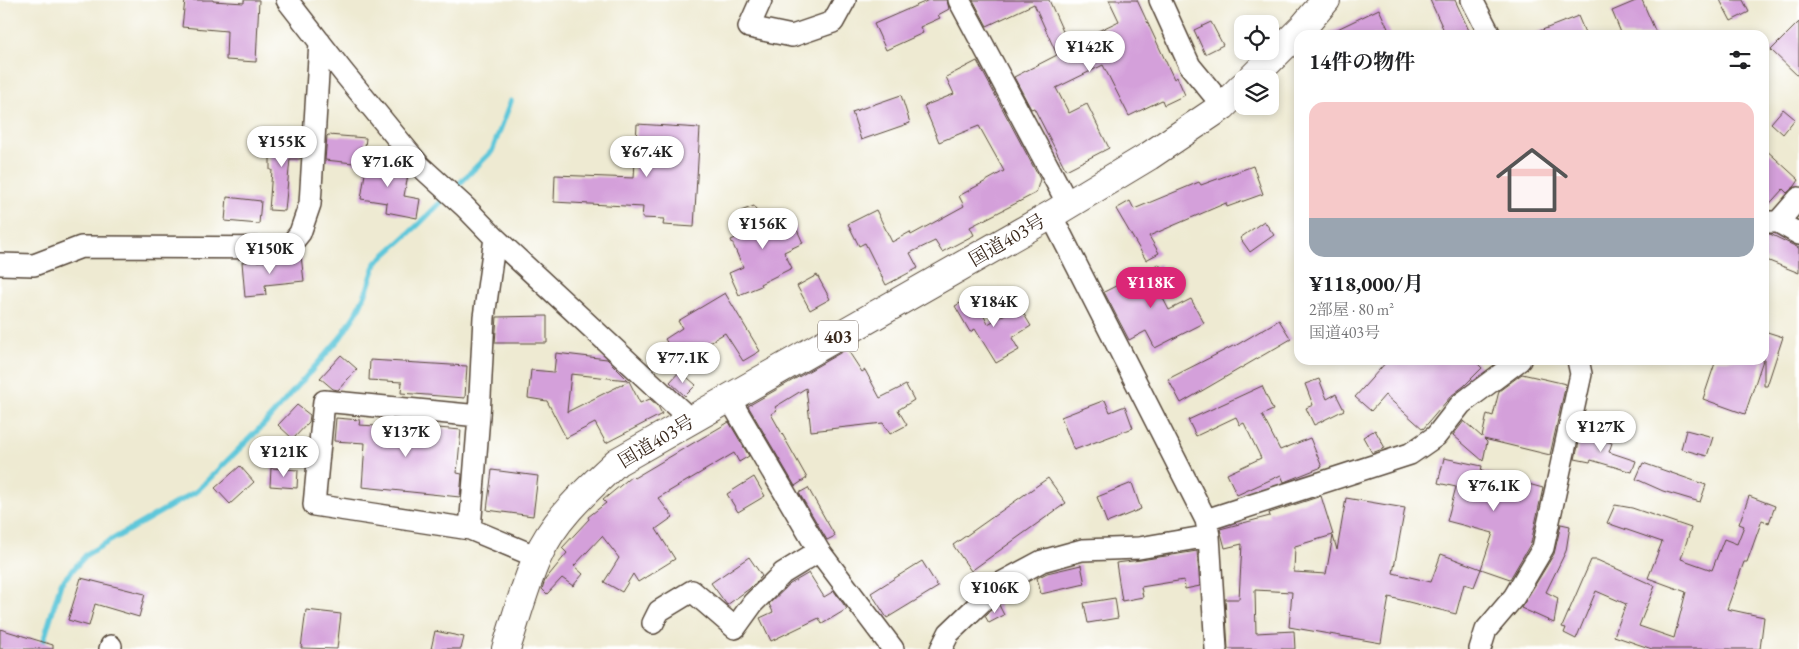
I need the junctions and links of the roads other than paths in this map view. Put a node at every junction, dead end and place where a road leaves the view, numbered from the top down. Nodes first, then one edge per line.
1 (287, 0) edge
2 (761, 0) edge
3 (845, 0) edge
4 (959, 0) edge
5 (1160, 0) edge
6 (1326, 0) edge
7 (1472, 0) edge
8 (1300, 30) edge
9 (1487, 30) edge
10 (1294, 36) edge
11 (320, 42) junction
12 (1259, 70) edge
13 (1234, 95) edge
14 (1223, 106) junction
15 (1799, 198) edge
16 (1059, 209) junction
17 (1771, 222) edge
18 (1799, 234) edge
19 (495, 238) junction
20 (0, 264) edge
21 (1513, 365) edge
22 (1579, 365) edge
23 (729, 398) junction
24 (479, 416) junction
25 (692, 420) junction
26 (1208, 528) junction
27 (470, 529) junction
28 (819, 550) junction
29 (537, 558) junction
30 (653, 624) dead end
31 (506, 649) edge
32 (893, 649) edge
33 (941, 649) edge
34 (1216, 649) edge
35 (1480, 649) edge

1 - 11 street
2 - 3 street
4 - 16 street
5 - 14 street
6 - 8 highway
7 - 9 street
10 - 12 highway
11 - 19 street
11 - 20 street
13 - 14 highway, 国道403号 / 403
14 - 16 highway, 国道403号 / 403
15 - 17 street
16 - 23 highway, 国道403号 / 403
16 - 26 street
17 - 18 street
19 - 24 street
19 - 25 street
21 - 26 street
22 - 35 street
23 - 25 highway, 国道403号 / 403
23 - 28 street
24 - 27 street
24 - 27 street
25 - 29 highway, 国道403号 / 403
26 - 33 street
26 - 34 street
27 - 29 street
28 - 30 street
28 - 32 street
29 - 31 highway, 国道403号 / 403

